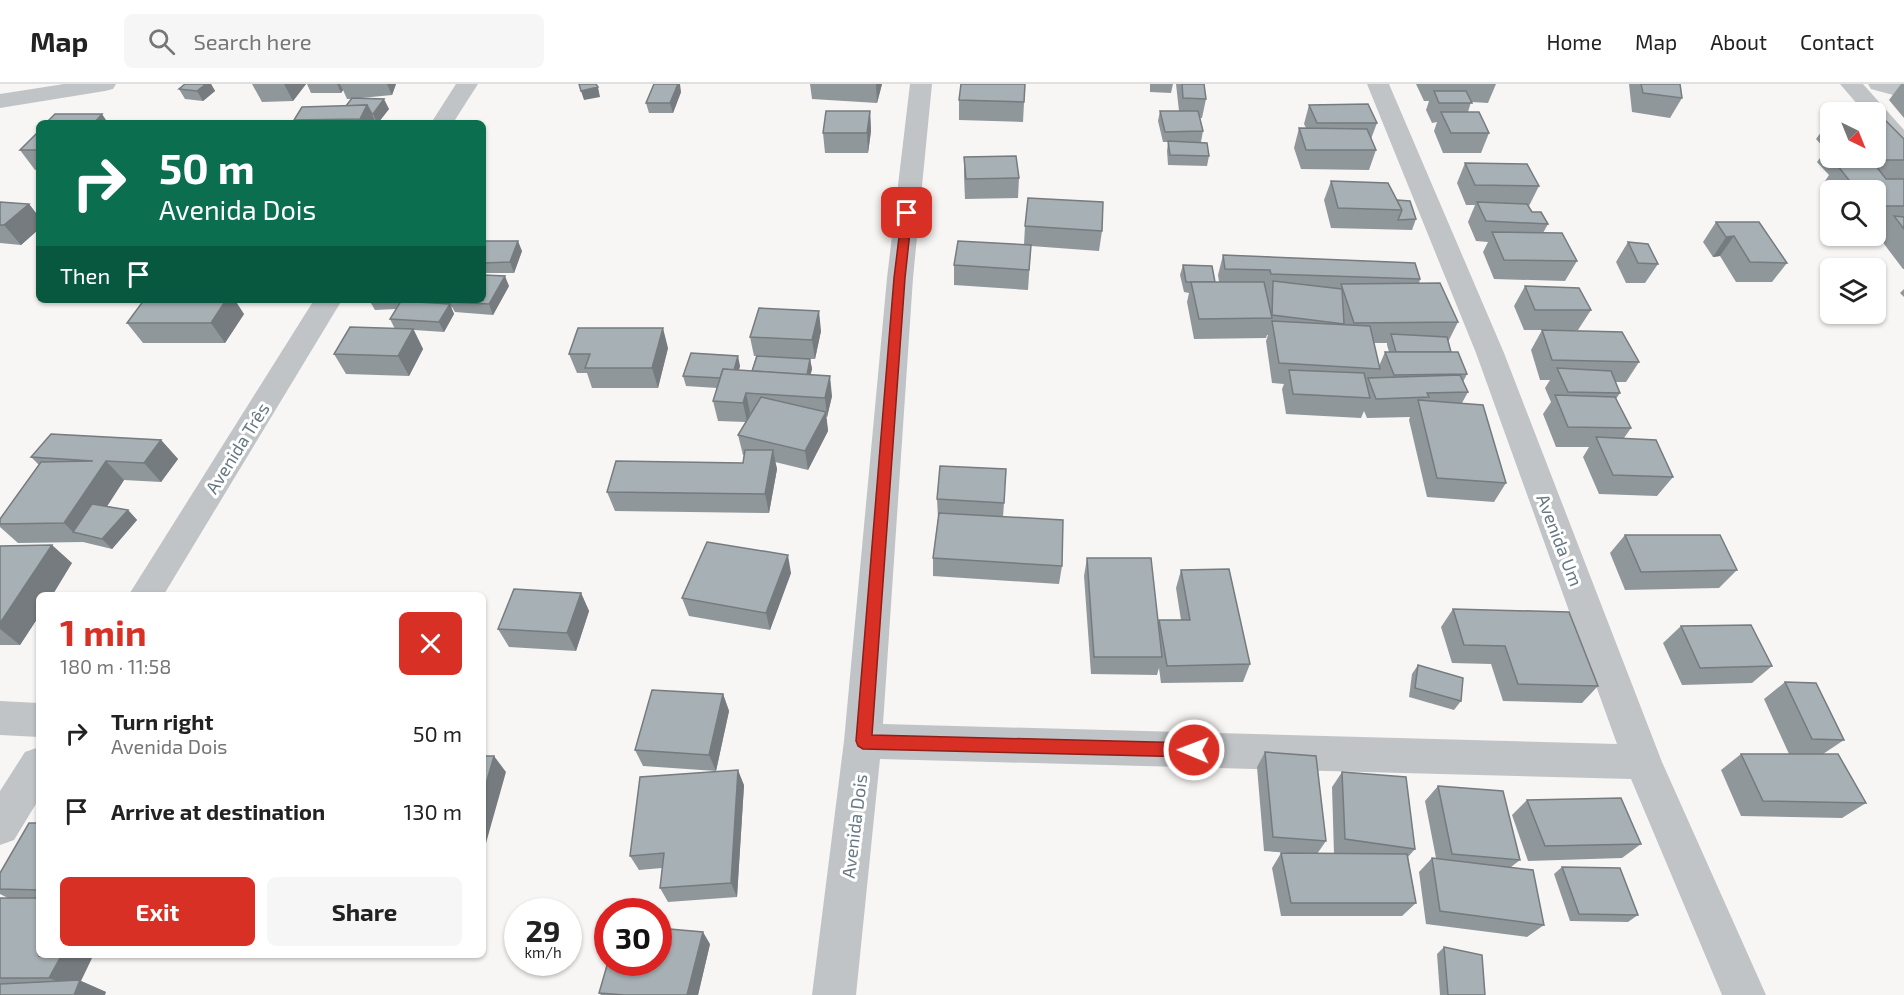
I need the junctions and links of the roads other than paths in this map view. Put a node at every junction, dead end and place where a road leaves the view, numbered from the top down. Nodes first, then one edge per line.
1 (105, 84) edge
2 (467, 84) edge
3 (921, 84) edge
4 (1378, 84) edge
5 (1851, 84) edge
6 (1878, 84) edge
7 (1904, 92) edge
8 (0, 101) edge
9 (444, 120) edge
10 (1904, 144) edge
11 (326, 303) edge
12 (147, 592) edge
13 (0, 718) edge
14 (36, 720) edge
15 (863, 741) junction
16 (1643, 762) junction
17 (36, 770) edge
18 (0, 826) edge
19 (834, 995) edge
20 (1744, 995) edge

1 - 8 street
2 - 9 street
3 - 15 street, Avenida Dois
4 - 16 street, Avenida Um
5 - 10 street
6 - 7 street
11 - 12 street, Avenida Três
13 - 14 street
15 - 16 street
15 - 19 street, Avenida Dois
16 - 20 street, Avenida Um
17 - 18 street

